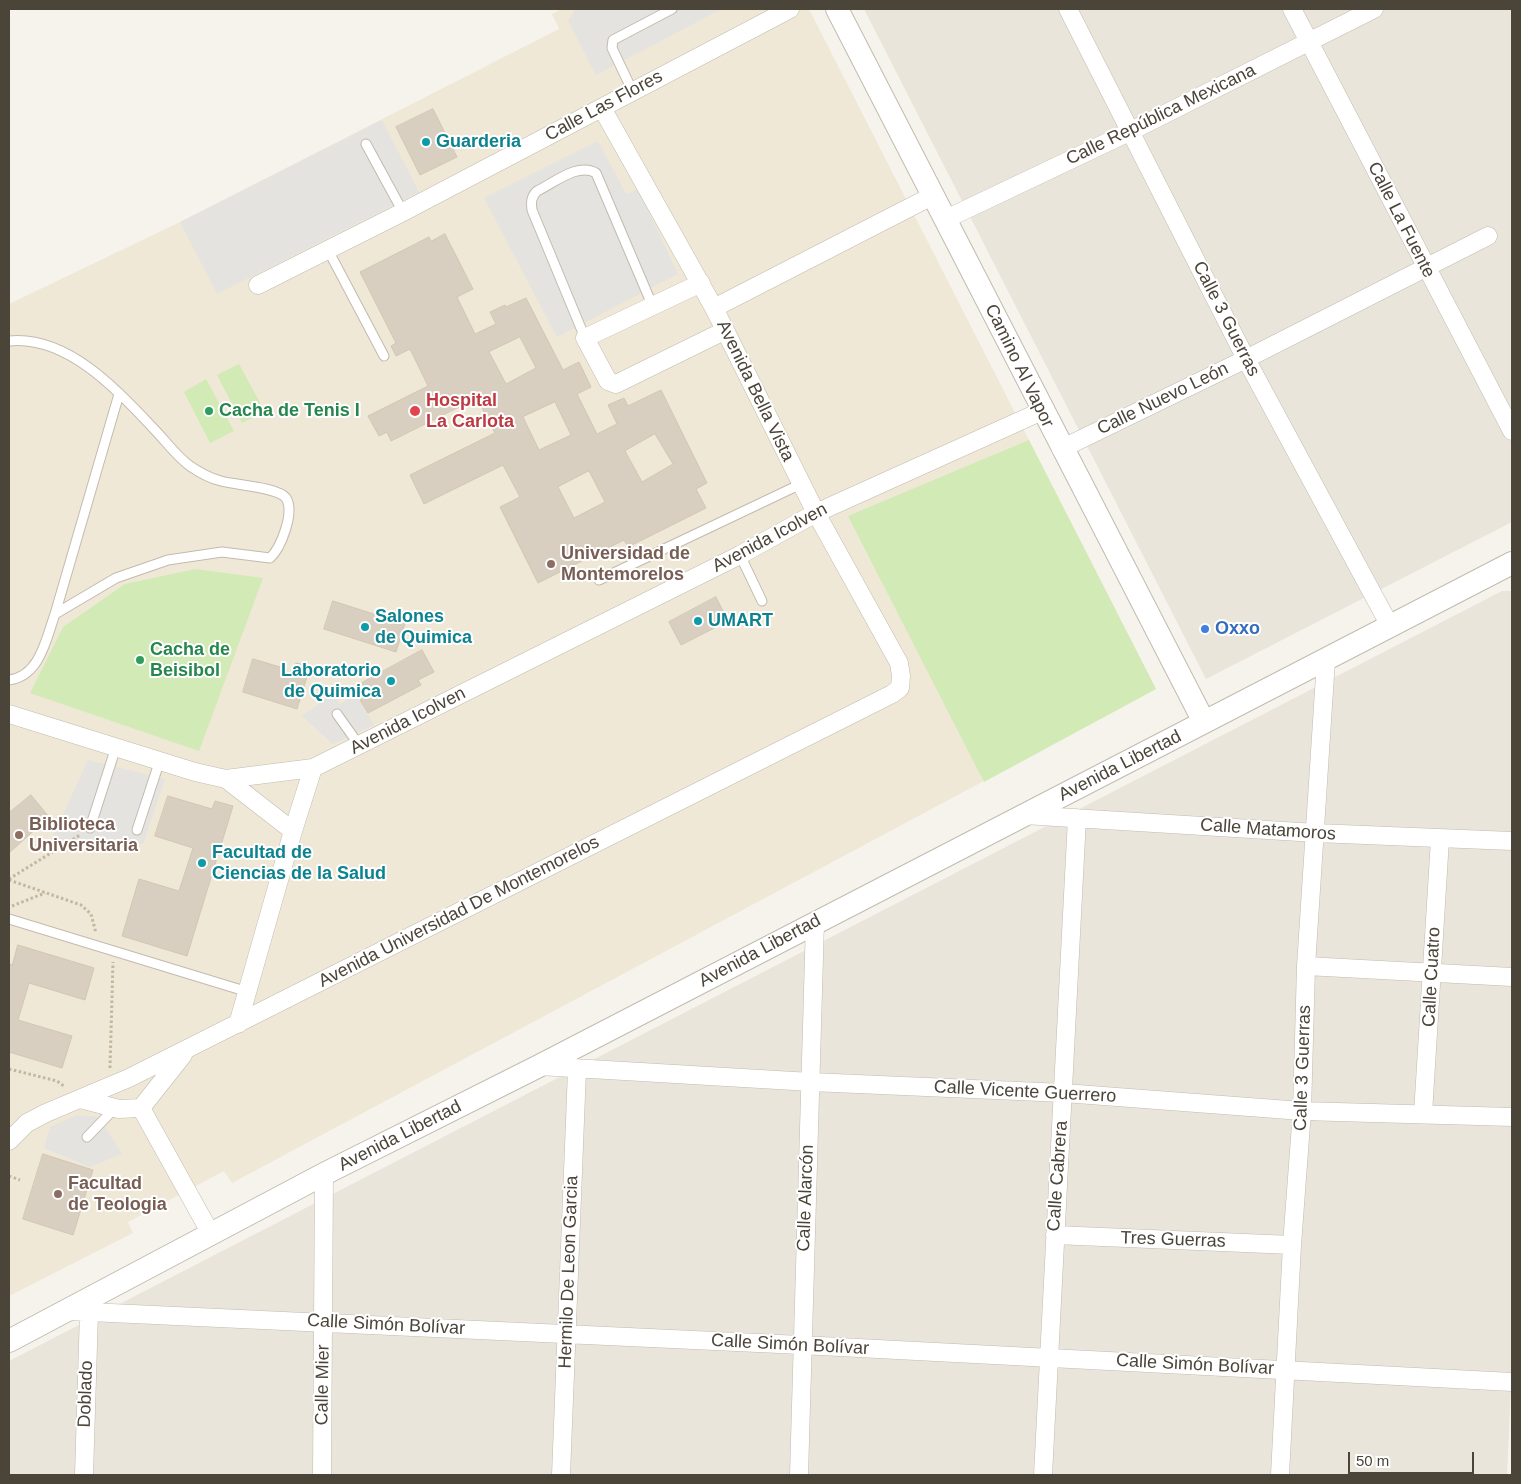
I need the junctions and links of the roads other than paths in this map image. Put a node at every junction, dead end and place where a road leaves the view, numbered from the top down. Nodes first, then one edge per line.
1 (672, 9) edge
2 (837, 9) edge
3 (1068, 9) edge
4 (1292, 9) edge
5 (1374, 9) edge
6 (783, 10) edge
7 (1309, 42) junction
8 (632, 90) junction
9 (602, 108) junction
10 (1132, 131) junction
11 (366, 144) dead end
12 (932, 196) junction
13 (403, 212) junction
14 (946, 219) junction
15 (1488, 236) dead end
16 (328, 250) junction
17 (1425, 267) junction
18 (701, 283) junction
19 (258, 285) dead end
20 (653, 306) junction
21 (714, 308) junction
22 (724, 331) junction
23 (585, 338) junction
24 (9, 341) edge
25 (384, 356) dead end
26 (1246, 359) junction
27 (119, 394) junction
28 (1042, 411) junction
29 (1512, 431) edge
30 (1060, 449) junction
31 (801, 484) junction
32 (816, 512) junction
33 (740, 555) junction
34 (1508, 568) edge
35 (599, 580) dead end
36 (762, 601) dead end
37 (55, 614) junction
38 (1390, 626) junction
39 (1326, 660) junction
40 (901, 676) joint
41 (9, 680) edge
42 (9, 714) edge
43 (337, 714) dead end
44 (1204, 722) junction
45 (360, 745) junction
46 (116, 747) junction
47 (160, 760) junction
48 (314, 768) junction
49 (226, 779) junction
50 (1024, 815) junction
51 (1077, 818) junction
52 (90, 828) road end
53 (137, 830) dead end
54 (293, 830) junction
55 (1316, 833) junction
56 (1440, 839) junction
57 (1512, 841) edge
58 (9, 919) edge
59 (815, 922) junction
60 (1306, 966) junction
61 (1432, 972) junction
62 (1512, 977) edge
63 (248, 992) junction
64 (238, 1024) junction
65 (190, 1047) junction
66 (539, 1066) junction
67 (577, 1070) junction
68 (120, 1082) junction
69 (811, 1082) junction
70 (1064, 1093) junction
71 (80, 1099) junction
72 (146, 1103) junction
73 (117, 1109) junction
74 (1302, 1111) junction
75 (1423, 1114) junction
76 (1512, 1117) edge
77 (87, 1137) dead end
78 (9, 1141) edge
79 (324, 1174) junction
80 (211, 1234) junction
81 (1055, 1235) junction
82 (1292, 1245) junction
83 (78, 1312) junction
84 (324, 1322) junction
85 (567, 1335) junction
86 (9, 1341) edge
87 (801, 1345) junction
88 (1048, 1358) junction
89 (1285, 1369) junction
90 (1512, 1382) edge
91 (84, 1475) edge
92 (322, 1475) edge
93 (560, 1475) edge
94 (799, 1475) edge
95 (1043, 1475) edge
96 (1280, 1475) edge

1 - 8 lane
2 - 12 street, Camino Al Vapor
3 - 10 street, Calle 3 Guerras
4 - 7 street, Calle La Fuente
5 - 7 street, Calle República Mexicana
6 - 8 street, Calle Las Flores
7 - 10 street, Calle República Mexicana
7 - 17 street, Calle La Fuente
8 - 9 street, Calle Las Flores
9 - 13 street, Calle Las Flores
9 - 18 street, Avenida Bella Vista
10 - 14 street, Calle República Mexicana
10 - 26 street, Calle 3 Guerras
11 - 13 lane
12 - 14 street, Camino Al Vapor
12 - 21 street
13 - 16 street, Calle Las Flores
14 - 28 street, Camino Al Vapor
15 - 17 street, Calle Nuevo León
16 - 19 street, Calle Las Flores
16 - 25 lane
17 - 26 street, Calle Nuevo León
17 - 29 street, Calle La Fuente
18 - 20 street
18 - 21 street, Avenida Bella Vista
20 - 23 street
20 - 23 lane
21 - 22 street, Avenida Bella Vista
22 - 23 street
22 - 31 street, Avenida Bella Vista
24 - 27 lane
26 - 30 street, Calle Nuevo León
26 - 38 street, Calle 3 Guerras
27 - 37 lane
27 - 37 lane
28 - 30 street, Camino Al Vapor
28 - 32 street, Avenida Icolven
30 - 44 street, Camino Al Vapor
31 - 32 street, Avenida Bella Vista
31 - 35 lane
32 - 33 street, Avenida Icolven
32 - 40 street, Avenida Bella Vista
33 - 36 lane
33 - 45 street, Avenida Icolven
34 - 38 street, Avenida Libertad
37 - 41 lane
38 - 39 street, Avenida Libertad
39 - 44 street, Avenida Libertad
39 - 55 street, Calle 3 Guerras
40 - 64 street, Avenida Universidad De Montemorelos
42 - 46 street
43 - 45 lane
44 - 50 street, Avenida Libertad
45 - 48 street, Avenida Icolven
46 - 47 street
46 - 52 lane
47 - 49 street
47 - 53 lane
48 - 49 street, Avenida Icolven
48 - 54 street
49 - 54 street
50 - 51 street, Calle Matamoros
50 - 59 street, Avenida Libertad
51 - 55 street, Calle Matamoros
51 - 70 street, Calle Cabrera
54 - 63 street
55 - 56 street, Calle Matamoros
55 - 60 street, Calle 3 Guerras
56 - 57 street, Calle Matamoros
56 - 61 street, Calle Cuatro
58 - 63 lane
59 - 66 street, Avenida Libertad
59 - 69 street, Calle Alarcón
60 - 61 street
60 - 74 street, Calle 3 Guerras
61 - 62 street
61 - 75 street, Calle Cuatro
63 - 64 street
64 - 65 street, Avenida Universidad De Montemorelos
65 - 68 street, Avenida Universidad De Montemorelos
65 - 72 street
66 - 67 street, Calle Vicente Guerrero
66 - 79 street, Avenida Libertad
67 - 69 street, Calle Vicente Guerrero
67 - 85 street, Hermilo De Leon Garcia
68 - 71 street, Avenida Universidad De Montemorelos
68 - 72 street
68 - 73 street
69 - 70 street, Calle Vicente Guerrero
69 - 87 street, Calle Alarcón
70 - 74 street, Calle Vicente Guerrero
70 - 81 street, Calle Cabrera
71 - 73 street
71 - 78 street, Avenida Universidad De Montemorelos
72 - 73 street
72 - 80 street
73 - 77 lane
74 - 75 street, Calle Vicente Guerrero
74 - 82 street, Calle 3 Guerras
75 - 76 street, Calle Vicente Guerrero
79 - 80 street, Avenida Libertad
79 - 84 street, Calle Mier
80 - 83 street, Avenida Libertad
81 - 82 street, Tres Guerras
81 - 88 street, Calle Cabrera
82 - 89 street, Calle 3 Guerras
83 - 84 street, Calle Simón Bolívar
83 - 86 street, Avenida Libertad
83 - 91 street, Doblado
84 - 85 street, Calle Simón Bolívar
84 - 92 street, Calle Mier
85 - 87 street, Calle Simón Bolívar
85 - 93 street, Hermilo De Leon Garcia
87 - 88 street, Calle Simón Bolívar
87 - 94 street, Calle Alarcón
88 - 89 street, Calle Simón Bolívar
88 - 95 street, Calle Cabrera
89 - 90 street, Calle Simón Bolívar
89 - 96 street, Calle 3 Guerras

